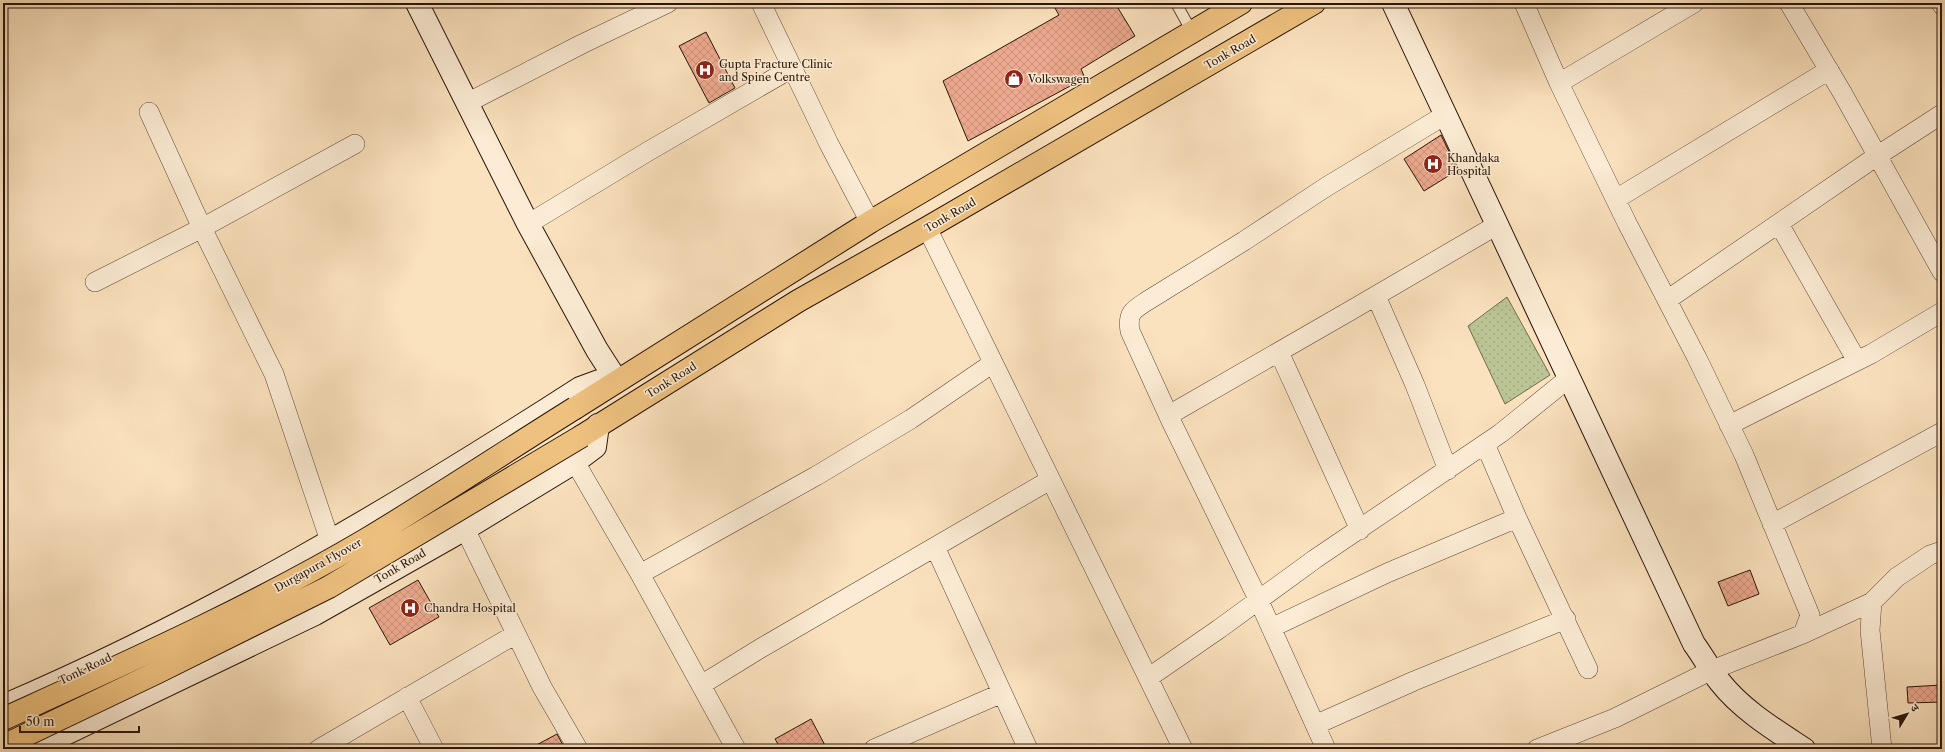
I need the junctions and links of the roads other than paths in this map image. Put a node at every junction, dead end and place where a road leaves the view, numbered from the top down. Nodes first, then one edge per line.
1 (417, 3) edge
2 (668, 3) edge
3 (761, 3) edge
4 (1176, 3) edge
5 (1241, 3) edge
6 (1314, 3) edge
7 (1393, 3) edge
8 (1524, 3) edge
9 (1694, 3) edge
10 (1789, 3) edge
11 (1192, 32) junction
12 (792, 68) junction
13 (1829, 70) junction
14 (1559, 83) junction
15 (467, 103) junction
16 (149, 112) dead end
17 (1942, 114) edge
18 (1445, 115) junction
19 (354, 144) dead end
20 (1877, 156) junction
21 (1616, 199) junction
22 (870, 222) junction
23 (528, 224) junction
24 (1779, 224) junction
25 (1496, 225) junction
26 (202, 228) junction
27 (927, 228) junction
28 (1942, 272) edge
29 (95, 282) dead end
30 (1376, 296) junction
31 (1667, 300) junction
32 (1942, 312) edge
33 (1279, 352) junction
34 (1857, 361) junction
35 (993, 363) junction
36 (1569, 378) junction
37 (617, 381) junction
38 (1169, 415) junction
39 (1729, 425) junction
40 (590, 431) junction
41 (1942, 432) edge
42 (1485, 444) junction
43 (575, 462) junction
44 (1448, 470) junction
45 (1050, 480) junction
46 (1517, 518) junction
47 (1772, 524) junction
48 (465, 529) junction
49 (1360, 530) junction
50 (330, 541) junction
51 (935, 547) junction
52 (1942, 551) edge
53 (640, 574) junction
54 (1259, 601) junction
55 (1872, 602) junction
56 (220, 603) junction
57 (1566, 619) junction
58 (1271, 628) junction
59 (516, 634) junction
60 (1803, 634) junction
61 (242, 650) junction
62 (1588, 669) dead end
63 (1712, 670) junction
64 (1148, 678) junction
65 (701, 685) junction
66 (1002, 693) junction
67 (407, 697) junction
68 (3, 706) edge
69 (3, 719) edge
70 (1315, 725) junction
71 (3, 746) edge
72 (34, 749) edge
73 (319, 749) edge
74 (434, 749) edge
75 (578, 749) edge
76 (736, 749) edge
77 (874, 749) edge
78 (1028, 749) edge
79 (1182, 749) edge
80 (1326, 749) edge
81 (1537, 749) edge
82 (1802, 749) edge
83 (1882, 749) edge

1 - 15 street
2 - 15 street
3 - 12 street
4 - 11 lane
5 - 11 main road
6 - 27 main road, Tonk Road
7 - 18 street
8 - 14 street
9 - 14 street
10 - 13 street
11 - 22 main road
12 - 22 street
12 - 23 street
13 - 20 street
13 - 21 street
14 - 21 street
15 - 23 street
16 - 26 street
17 - 20 street
18 - 25 street
18 - 38 street
19 - 26 street
20 - 24 street
20 - 28 street
21 - 31 street
22 - 37 main road
23 - 37 street
24 - 31 street
24 - 34 street
25 - 30 street
25 - 36 street
26 - 29 street
26 - 50 street
27 - 35 street
27 - 40 main road, Tonk Road
30 - 33 street
30 - 44 street
31 - 39 street
32 - 34 street
33 - 38 street
33 - 49 street
34 - 39 street
35 - 45 street
35 - 53 street
36 - 42 street
36 - 63 street
37 - 50 street, Tonk Road
37 - 69 main road, Durgapura Flyover, bridge
38 - 54 street
39 - 47 street
40 - 43 street, Tonk Road
40 - 71 main road, Durgapura Flyover, bridge
41 - 47 street
42 - 44 street
42 - 46 street
43 - 48 street, Tonk Road
43 - 53 street
44 - 49 street
45 - 51 street
45 - 64 street
46 - 57 street
46 - 58 street
47 - 60 street
48 - 59 street
48 - 61 street, Tonk Road
49 - 54 street
50 - 56 street, Tonk Road
51 - 65 street
51 - 66 street
52 - 55 street
53 - 65 street
54 - 58 street
54 - 64 street
55 - 60 street
55 - 83 street
56 - 61 street
56 - 68 street, Tonk Road
57 - 62 street
57 - 70 street
58 - 70 street
59 - 67 street
59 - 75 street
60 - 63 street
61 - 72 street, Tonk Road
63 - 81 street
63 - 82 street
64 - 79 street
65 - 76 street
66 - 77 street
66 - 78 street
67 - 73 street
67 - 74 street
70 - 80 street

